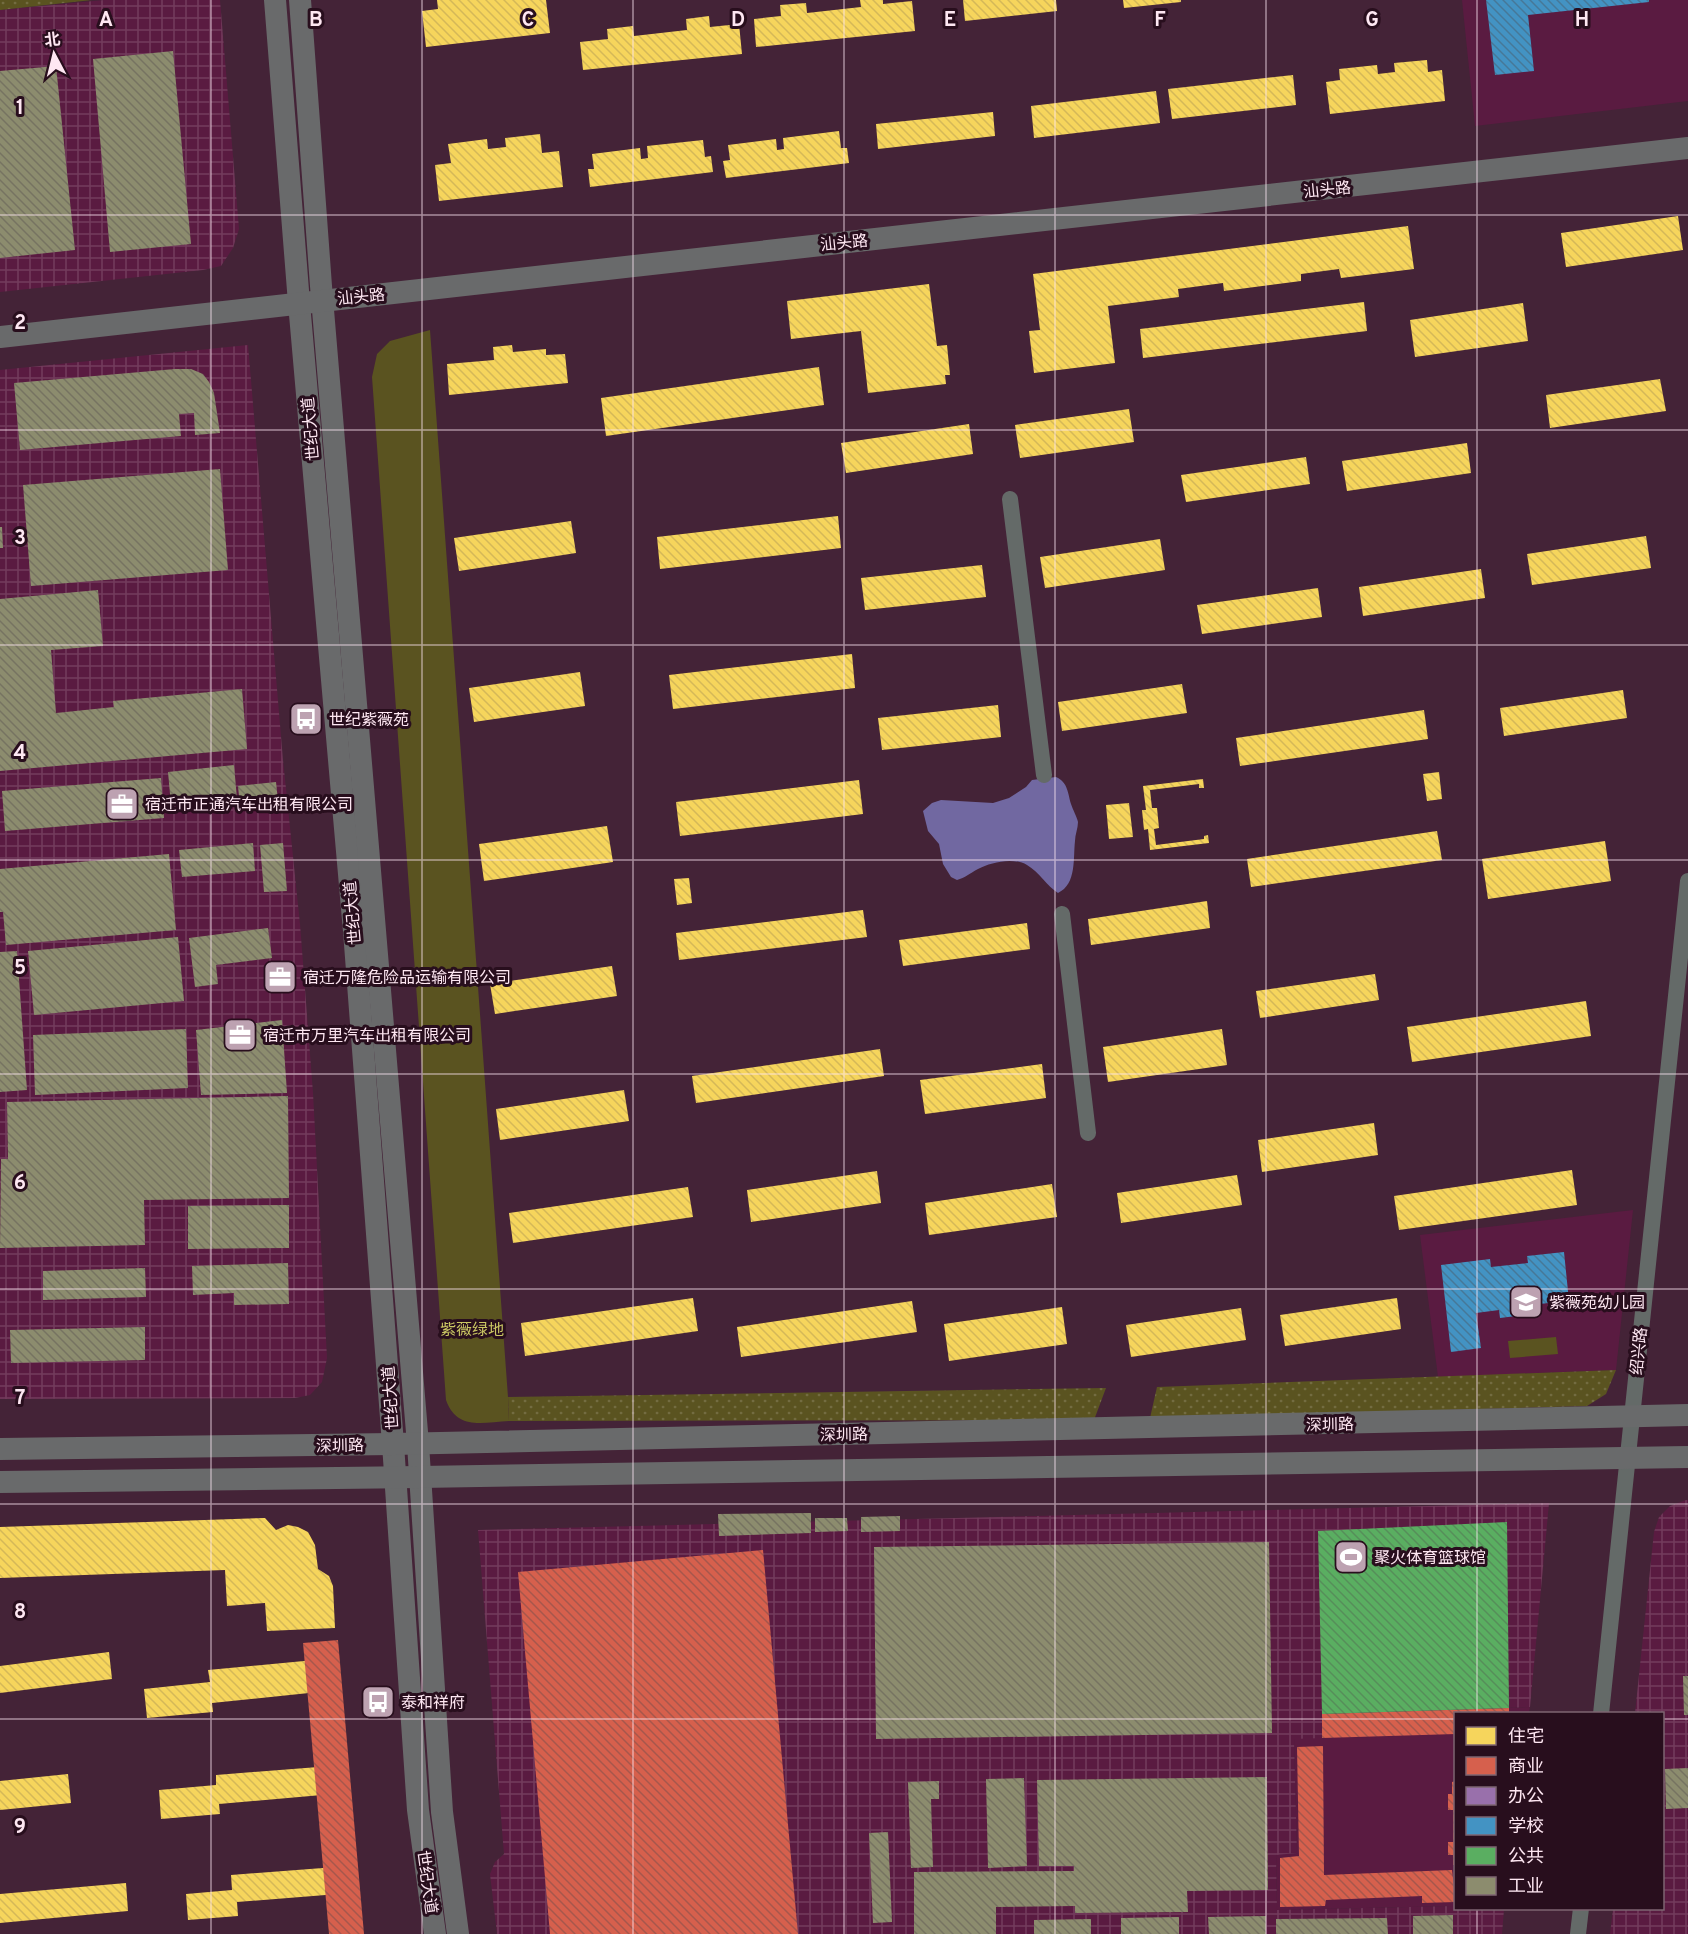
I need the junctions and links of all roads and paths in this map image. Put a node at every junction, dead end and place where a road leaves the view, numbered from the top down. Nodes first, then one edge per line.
1 (275, 0) edge
2 (300, 0) edge
3 (1688, 135) edge
4 (1688, 148) edge
5 (322, 293) junction
6 (299, 296) junction
7 (0, 323) edge
8 (0, 337) edge
9 (1010, 499) dead end
10 (1044, 775) dead end
11 (1688, 881) edge
12 (1062, 914) dead end
13 (1088, 1133) dead end
14 (1688, 1415) edge
15 (1632, 1417) junction
16 (393, 1444) junction
17 (418, 1444) junction
18 (0, 1449) edge
19 (1688, 1457) edge
20 (1627, 1459) junction
21 (420, 1477) junction
22 (395, 1478) junction
23 (0, 1482) edge
24 (1601, 1712) edge
25 (1581, 1910) edge
26 (435, 1934) edge
27 (458, 1934) edge
28 (1578, 1934) edge

1 - 6 street, 世纪大道
2 - 5 street, 世纪大道
3 - 5 street, 汕头路
4 - 5 street, 汕头路
5 - 6 street, 汕头路
5 - 17 street, 世纪大道
6 - 7 street, 汕头路
6 - 8 street, 汕头路
6 - 16 street, 世纪大道
9 - 10 street
11 - 15 street, 绍兴路
12 - 13 street
14 - 15 street, 深圳路
15 - 17 street, 深圳路
15 - 20 street, 绍兴路
16 - 17 street, 深圳路
16 - 18 street, 深圳路
16 - 22 street, 世纪大道
17 - 21 street, 世纪大道
19 - 20 street, 深圳路
20 - 21 street, 深圳路
20 - 24 street, 绍兴路
21 - 22 street, 深圳路
21 - 27 street, 世纪大道
22 - 23 street, 深圳路
22 - 26 street, 世纪大道
25 - 28 street

